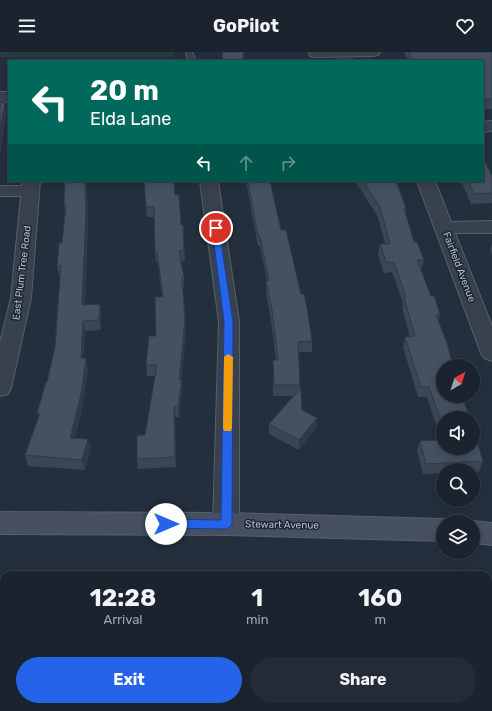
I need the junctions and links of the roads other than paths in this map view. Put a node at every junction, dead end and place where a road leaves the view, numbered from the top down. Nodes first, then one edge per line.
1 (372, 52) edge
2 (315, 53) dead end
3 (209, 182) edge
4 (426, 182) edge
5 (31, 186) edge
6 (0, 192) edge
7 (492, 227) edge
8 (444, 228) junction
9 (8, 326) edge
10 (492, 353) edge
11 (0, 388) edge
12 (0, 523) edge
13 (226, 524) junction
14 (436, 530) edge
15 (480, 533) edge
16 (492, 534) edge

1 - 2 street
3 - 13 street
4 - 8 street, Fairfield Avenue
5 - 6 street
5 - 9 street, East Plum Tree Road
7 - 8 street
8 - 10 street, Fairfield Avenue
9 - 11 street, East Plum Tree Road
12 - 13 street, Stewart Avenue
13 - 14 street, Stewart Avenue
15 - 16 street

